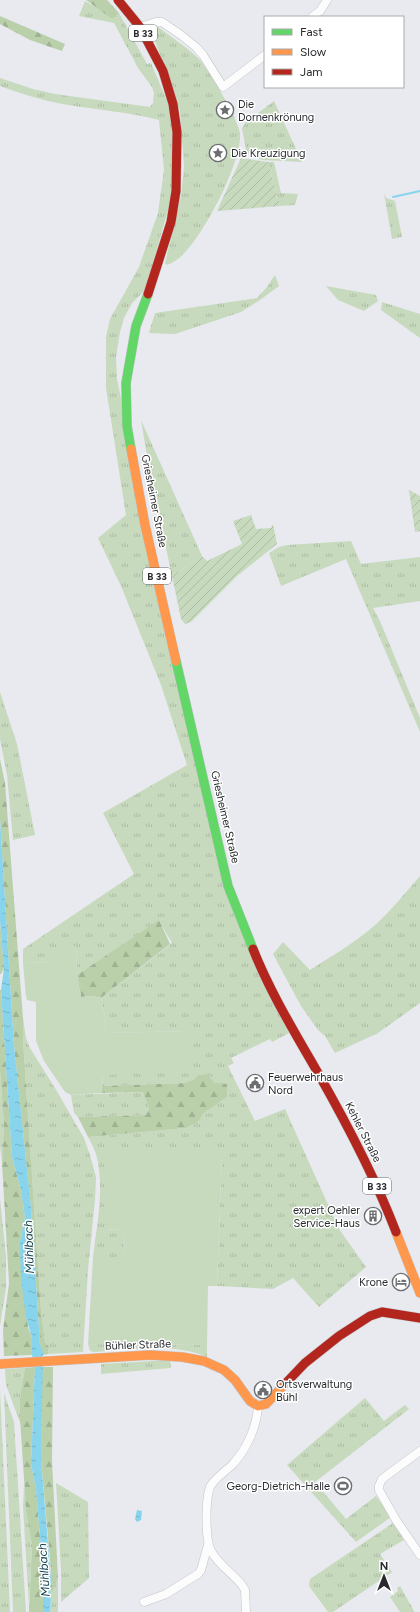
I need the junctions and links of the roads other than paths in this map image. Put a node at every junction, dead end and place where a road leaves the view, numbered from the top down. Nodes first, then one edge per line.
1 (118, 0) edge
2 (327, 0) edge
3 (313, 16) edge
4 (140, 27) junction
5 (264, 56) edge
6 (282, 1010) joint
7 (420, 1293) edge
8 (420, 1318) edge
9 (1, 1364) edge
10 (258, 1406) junction
11 (420, 1451) edge
12 (208, 1545) junction
13 (420, 1555) edge
14 (144, 1602) dead end
15 (246, 1612) edge

1 - 4 main road, Griesheimer Straße / B 33
2 - 3 street
4 - 5 street
4 - 6 main road, Griesheimer Straße / B 33
6 - 7 main road, Kehler Straße / B 33
8 - 10 main road
9 - 10 main road, Bühler Straße
10 - 12 street
11 - 13 street
12 - 14 street
12 - 15 street

